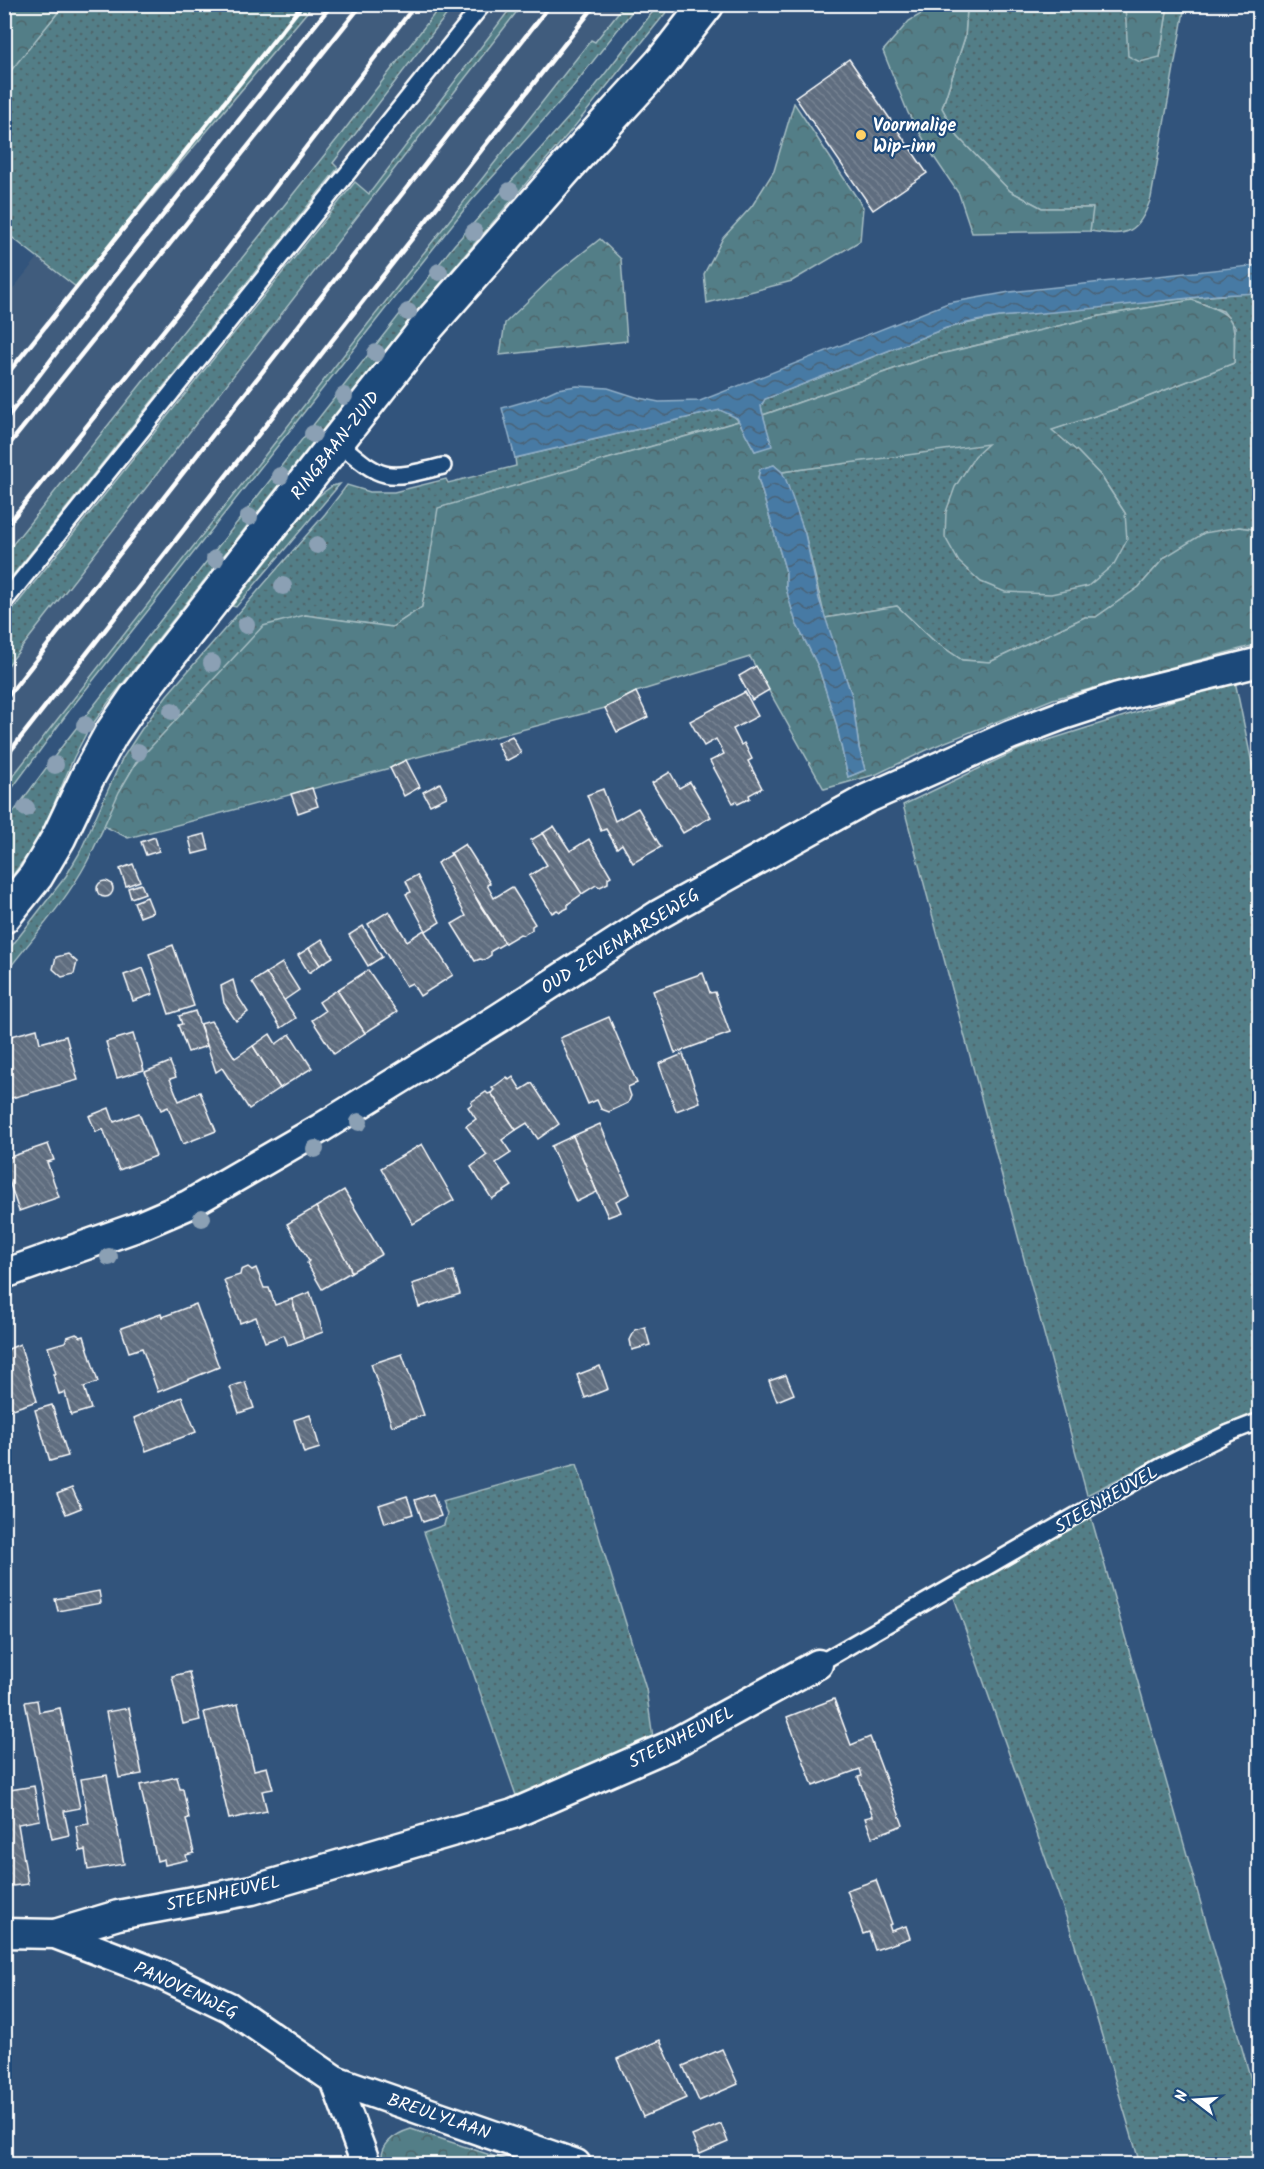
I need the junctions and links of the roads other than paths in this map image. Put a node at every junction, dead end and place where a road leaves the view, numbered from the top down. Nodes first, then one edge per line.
1 (483, 4) edge
2 (707, 4) edge
3 (338, 442) junction
4 (443, 466) dead end
5 (4, 602) edge
6 (1260, 662) edge
7 (4, 916) edge
8 (4, 1274) edge
9 (1260, 1421) edge
10 (818, 1664) joint
11 (4, 1934) edge
12 (55, 1934) junction
13 (335, 2080) junction
14 (366, 2164) edge
15 (576, 2164) edge

1 - 5 lane
2 - 3 street, RINGBAAN-ZUID
3 - 4 lane
3 - 7 street, RINGBAAN-ZUID
6 - 8 street, OUD ZEVENAARSEWEG
9 - 10 lane, STEENHEUVEL
10 - 12 street, STEENHEUVEL
11 - 12 street, PANOVENWEG
12 - 13 street, PANOVENWEG
13 - 14 street
13 - 15 street, BREULYLAAN

